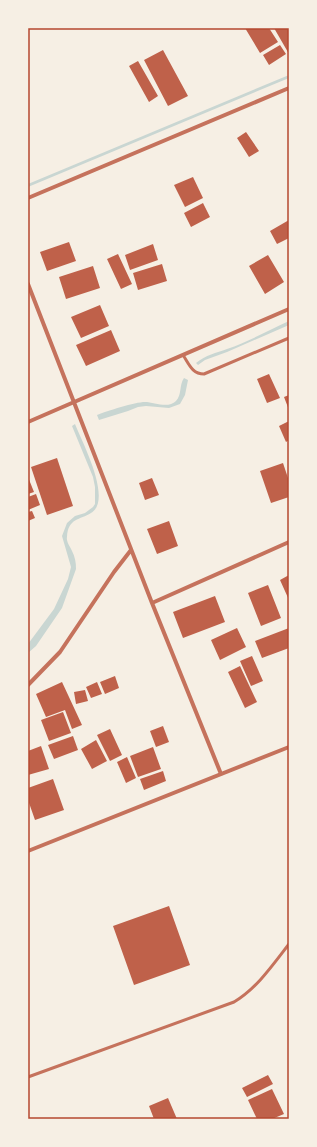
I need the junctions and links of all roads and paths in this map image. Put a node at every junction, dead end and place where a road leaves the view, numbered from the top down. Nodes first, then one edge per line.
1 (289, 88) edge
2 (28, 198) edge
3 (28, 284) edge
4 (289, 309) edge
5 (289, 338) edge
6 (183, 355) junction
7 (74, 402) junction
8 (28, 422) edge
9 (289, 542) edge
10 (131, 550) junction
11 (152, 603) junction
12 (28, 685) edge
13 (289, 747) edge
14 (221, 774) junction
15 (28, 851) edge
16 (289, 944) edge
17 (28, 1077) edge

1 - 2 street
3 - 7 street
4 - 6 street
5 - 6 lane
6 - 7 street
7 - 8 street
7 - 10 street
9 - 11 street
10 - 11 street
10 - 12 street
11 - 14 street
13 - 14 street
14 - 15 street
16 - 17 lane

